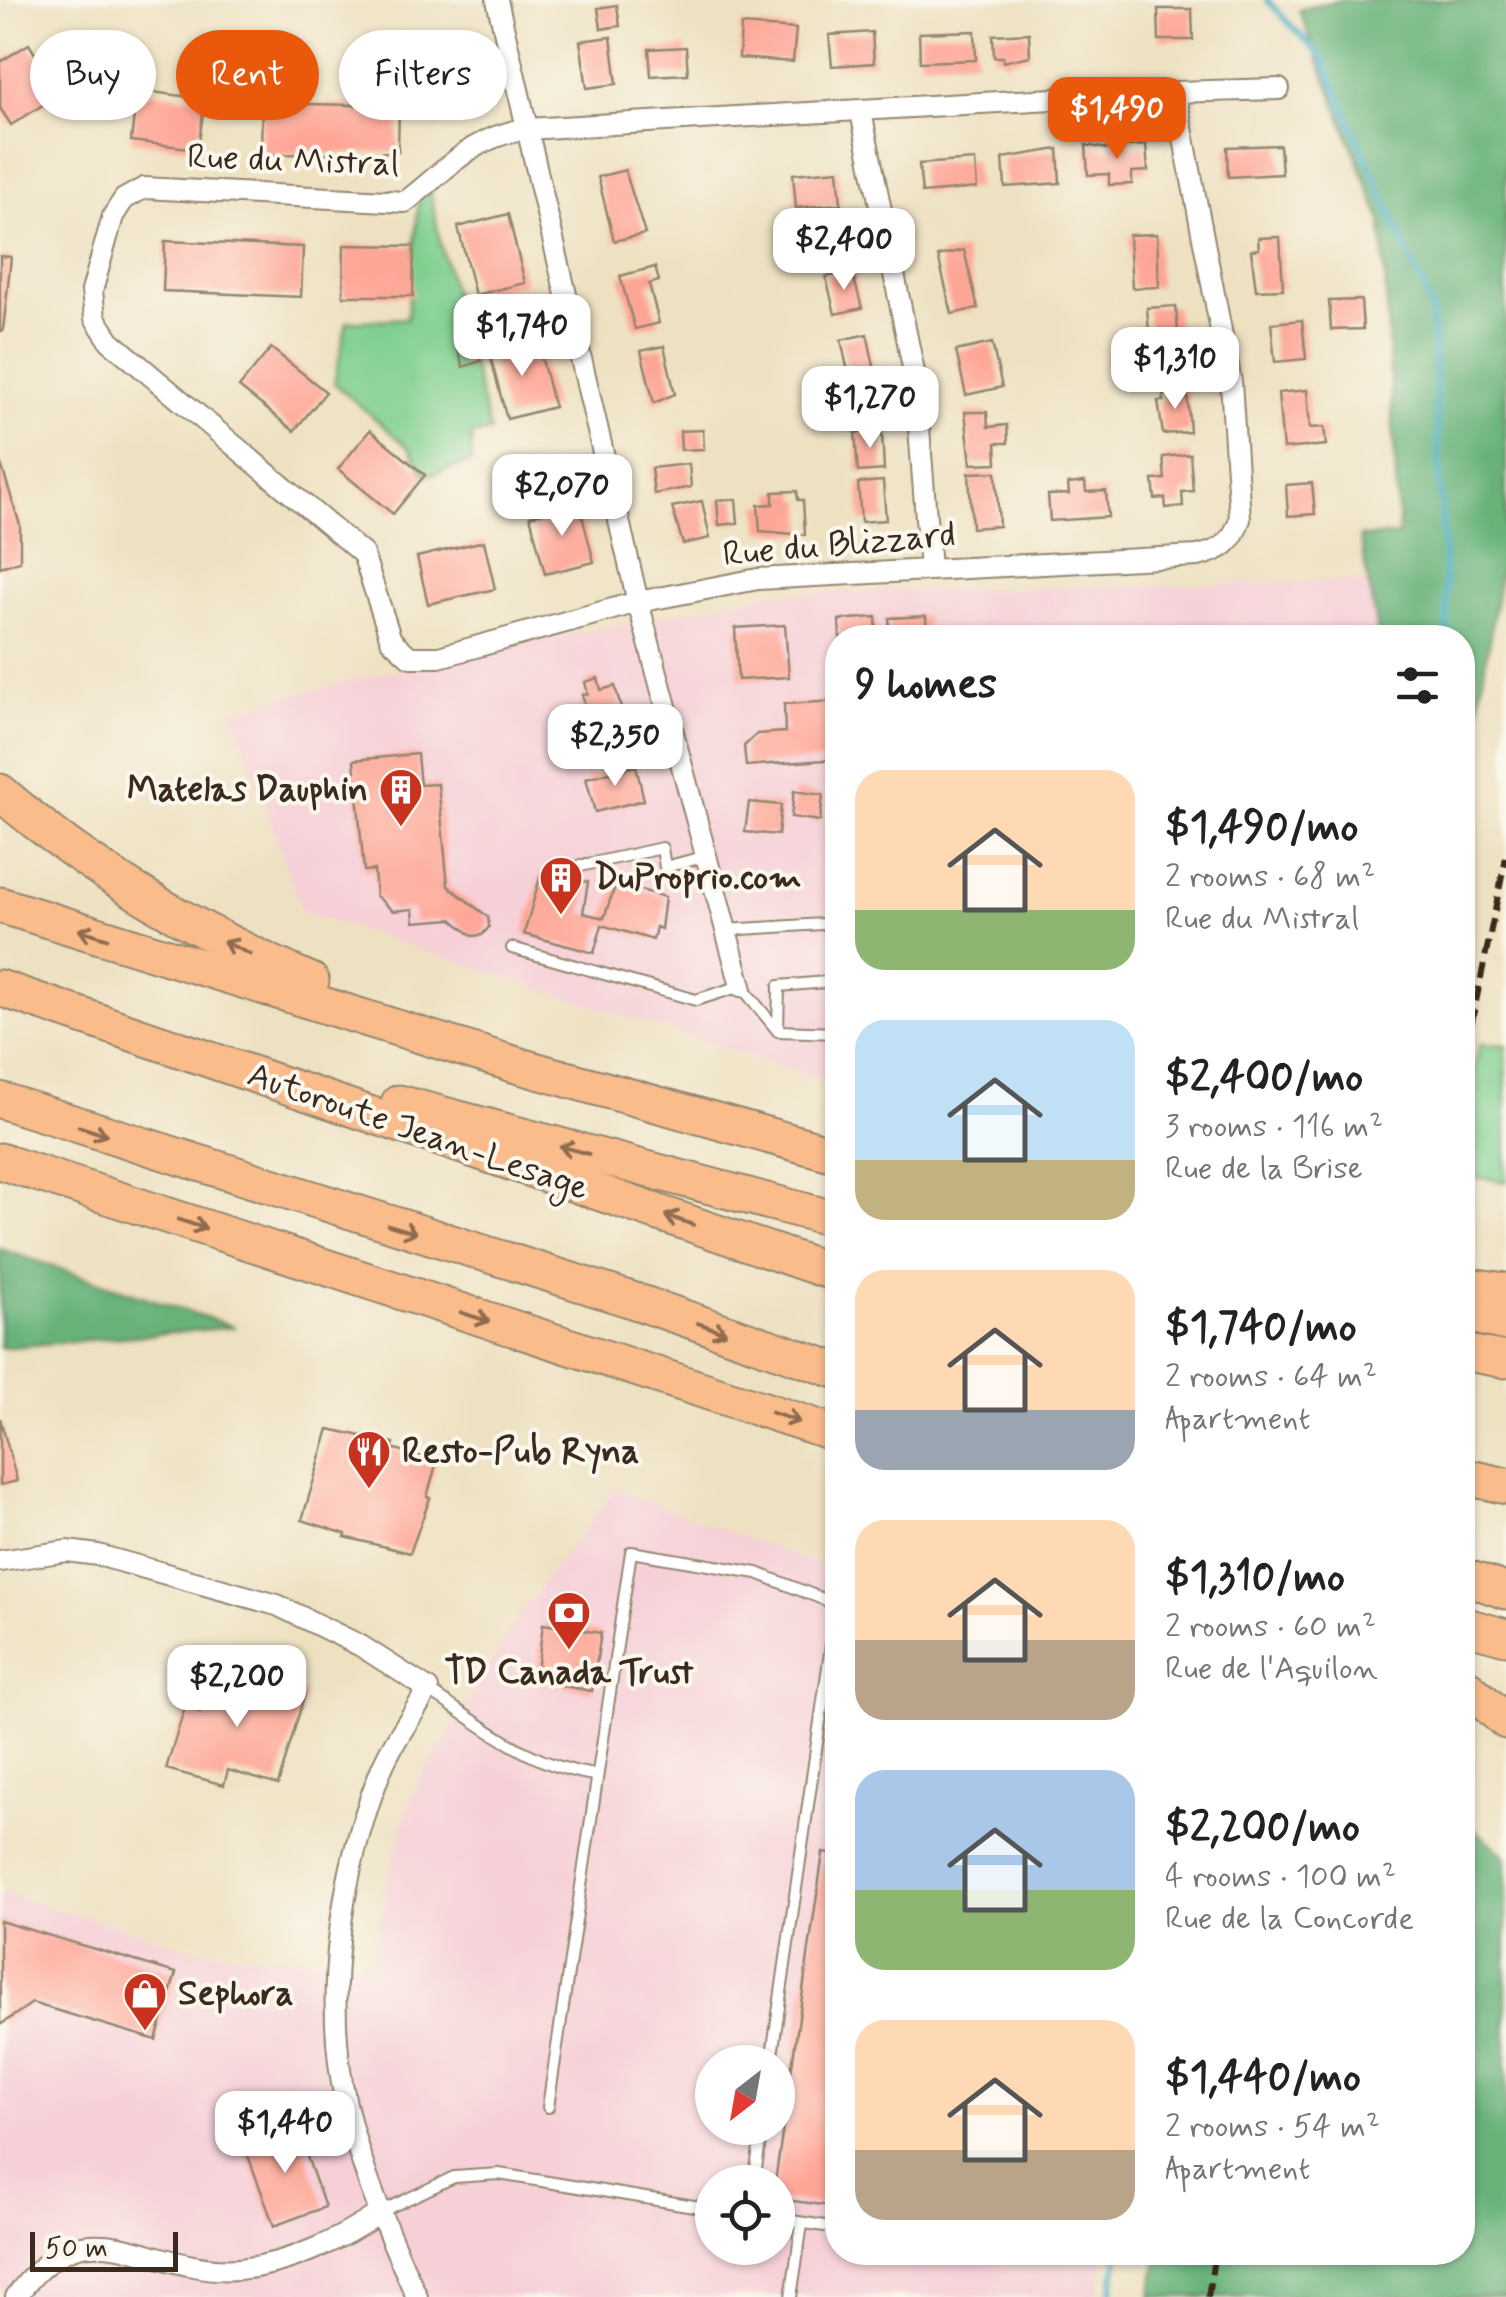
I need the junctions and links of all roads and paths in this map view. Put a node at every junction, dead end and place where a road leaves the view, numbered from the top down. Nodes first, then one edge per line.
1 (497, 0) edge
2 (1279, 89) dead end
3 (1175, 92) junction
4 (861, 112) junction
5 (526, 129) junction
6 (930, 569) junction
7 (638, 602) junction
8 (410, 657) joint
9 (0, 792) edge
10 (703, 857) junction
11 (575, 867) dead end
12 (0, 905) edge
13 (825, 924) edge
14 (725, 930) junction
15 (512, 948) dead end
16 (825, 983) edge
17 (741, 986) junction
18 (0, 988) edge
19 (34, 1000) junction
20 (778, 1032) junction
21 (825, 1033) edge
22 (520, 1066) junction
23 (0, 1100) edge
24 (825, 1150) edge
25 (0, 1161) edge
26 (825, 1217) edge
27 (825, 1270) edge
28 (1475, 1286) edge
29 (1506, 1291) edge
30 (1475, 1316) edge
31 (1506, 1323) edge
32 (1475, 1354) edge
33 (1506, 1360) edge
34 (825, 1367) edge
35 (825, 1430) edge
36 (1475, 1479) edge
37 (1506, 1486) edge
38 (0, 1561) edge
39 (1475, 1580) edge
40 (1506, 1591) edge
41 (825, 1599) edge
42 (1475, 1628) edge
43 (1506, 1636) edge
44 (825, 1687) edge
45 (428, 1689) junction
46 (1475, 1694) edge
47 (1506, 1721) edge
48 (595, 1775) junction
49 (773, 2045) edge
50 (548, 2107) dead end
51 (695, 2206) edge
52 (381, 2212) junction
53 (795, 2223) edge
54 (802, 2224) junction
55 (825, 2227) edge
56 (16, 2297) edge
57 (417, 2297) edge
58 (792, 2297) edge

1 - 5 street
2 - 3 street, Rue du Mistral
3 - 4 street, Rue du Mistral
3 - 6 street, Rue du Blizzard
4 - 5 street, Rue du Mistral
4 - 6 street
5 - 7 street
5 - 8 street, Rue du Mistral
6 - 7 street, Rue du Blizzard
7 - 8 street, Rue du Blizzard
7 - 10 street
22 -> 9 highway
10 - 11 lane
10 - 14 street
22 -> 12 highway
13 - 14 lane
14 - 17 street
15 - 17 lane
16 - 20 lane
17 - 20 lane
18 - 19 highway, Autoroute Jean-Lesage
26 -> 19 highway
27 -> 19 highway, Autoroute Jean-Lesage
20 - 21 lane
22 - 24 highway
23 -> 34 highway
25 -> 35 highway
28 - 29 highway
30 - 31 highway
32 - 33 highway
36 - 37 highway
38 - 45 street
39 - 40 highway
41 - 48 lane
42 - 43 highway
44 - 49 lane
45 - 48 lane
45 - 52 street
46 - 47 highway
48 - 50 lane
51 - 52 lane
52 - 56 street
52 - 57 street
53 - 54 lane
54 - 55 lane
54 - 58 lane

